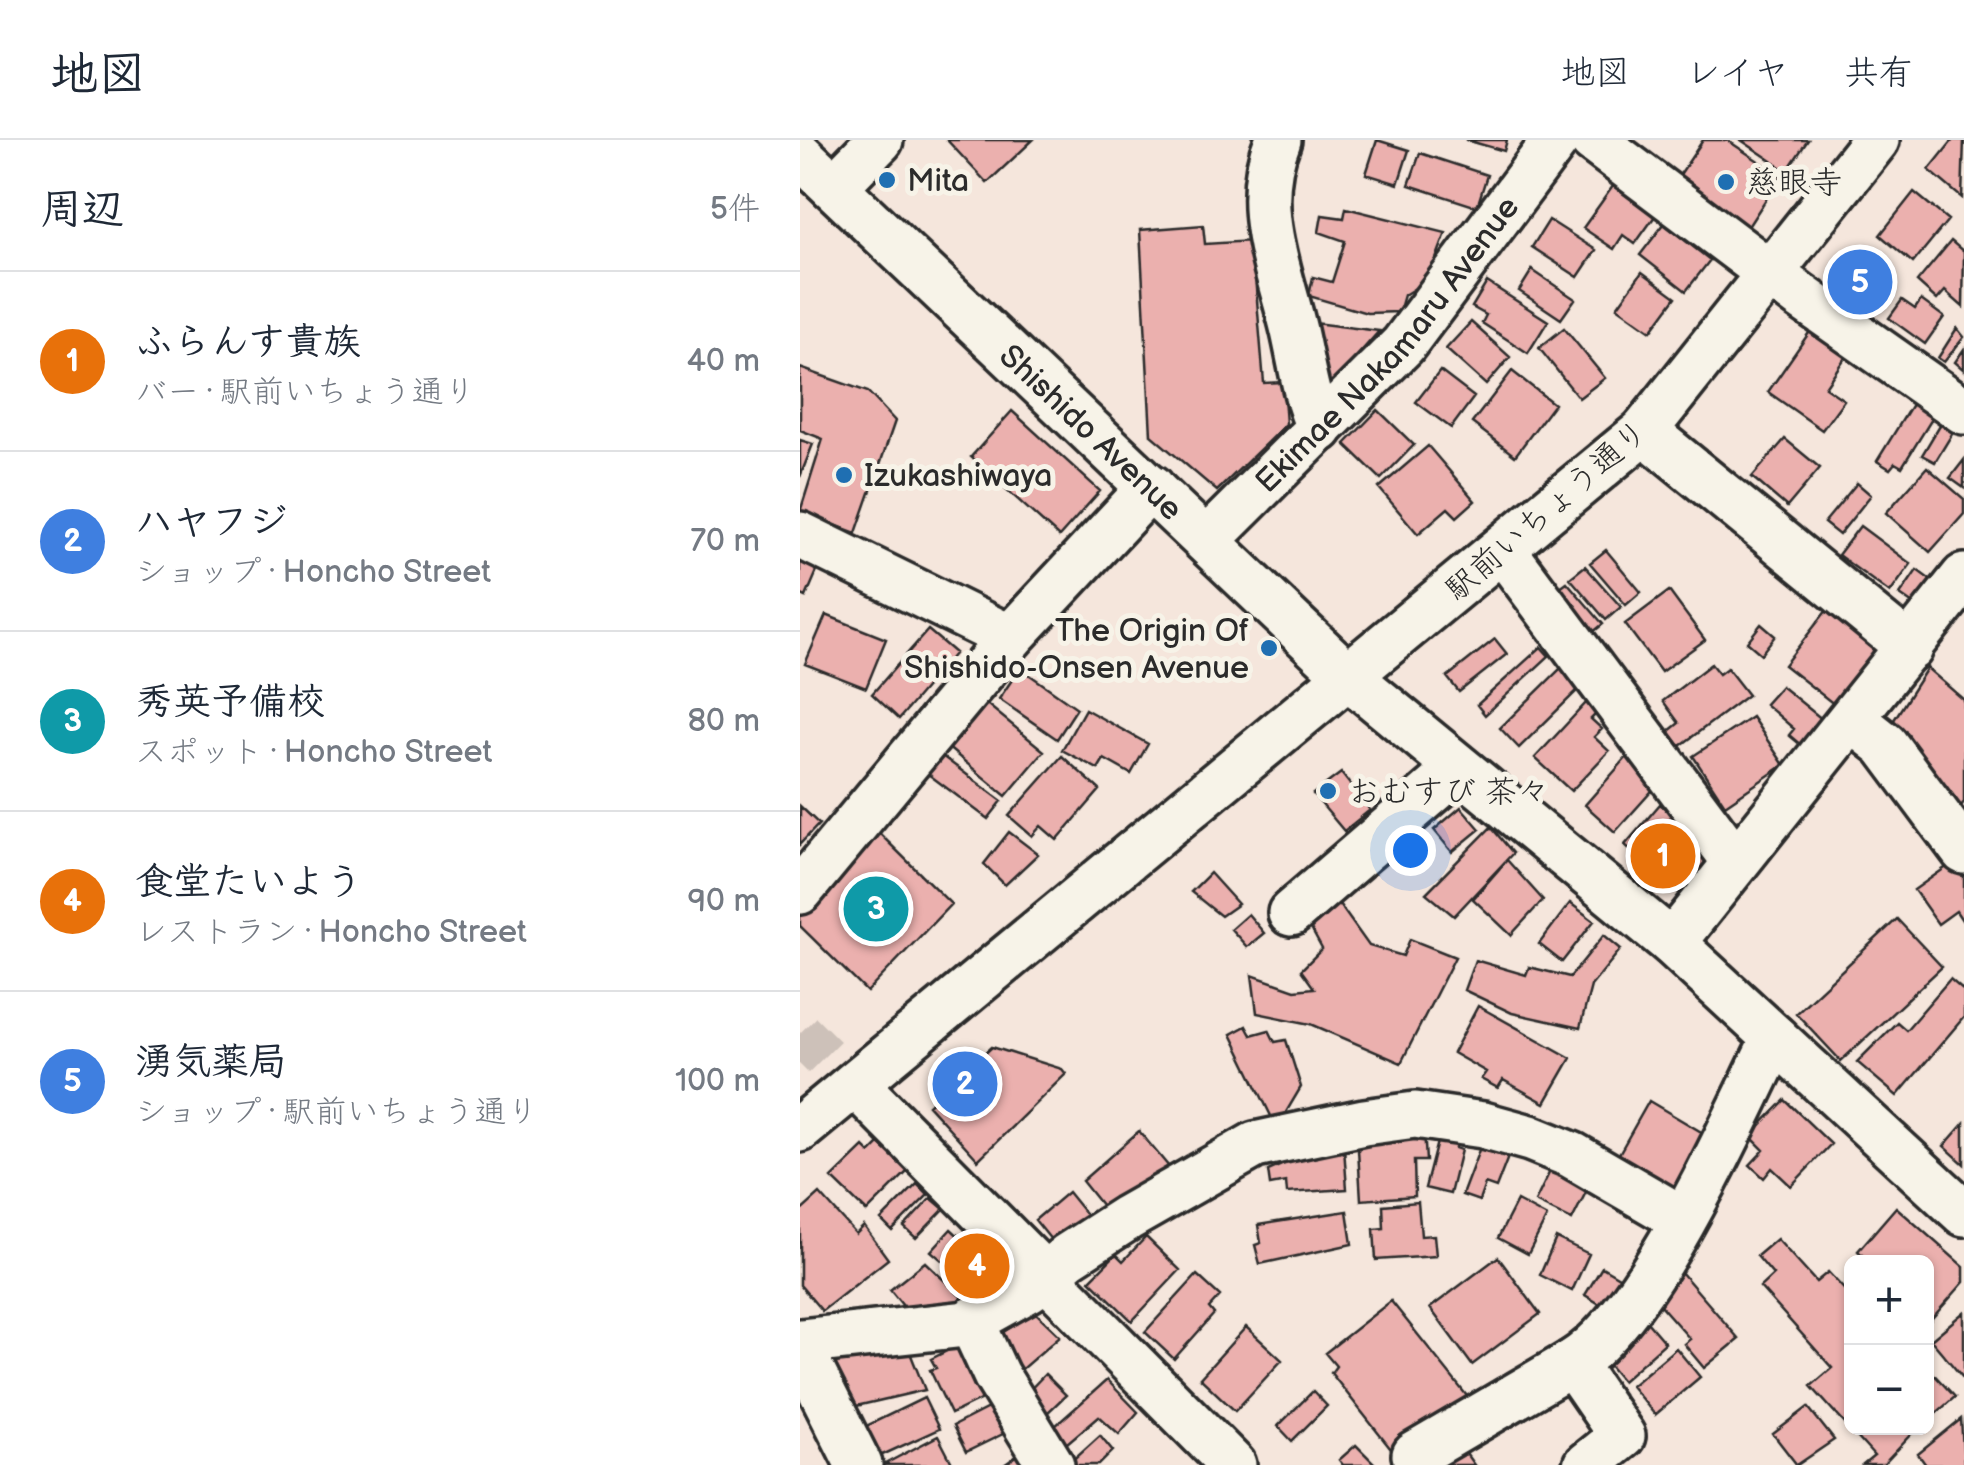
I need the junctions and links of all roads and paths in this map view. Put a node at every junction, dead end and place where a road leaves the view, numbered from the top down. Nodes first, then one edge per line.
1 (880, 140) edge
2 (1278, 140) edge
3 (1556, 140) edge
4 (1594, 140) edge
5 (1876, 140) edge
6 (800, 156) edge
7 (834, 187) junction
8 (1770, 274) junction
9 (1964, 411) edge
10 (1320, 429) junction
11 (1644, 430) junction
12 (1151, 488) junction
13 (800, 535) edge
14 (1208, 539) junction
15 (1503, 550) junction
16 (1964, 577) edge
17 (1010, 638) junction
18 (1910, 648) junction
19 (1349, 676) junction
20 (1852, 719) junction
21 (1457, 770) junction
22 (1964, 851) edge
23 (1735, 861) junction
24 (800, 891) edge
25 (1292, 913) dead end
26 (1672, 943) junction
27 (1775, 1038) junction
28 (855, 1084) junction
29 (800, 1130) edge
30 (1964, 1213) edge
31 (1682, 1219) junction
32 (1044, 1276) junction
33 (971, 1322) junction
34 (800, 1345) edge
35 (1572, 1363) junction
36 (1633, 1450) edge
37 (1415, 1455) dead end
38 (859, 1465) edge
39 (1051, 1465) edge
40 (1233, 1465) edge
41 (1586, 1465) edge

1 - 7 street
2 - 10 street
3 - 10 street, Ekimae Nakamaru Avenue
4 - 8 street
5 - 8 street, 駅前いちょう通り
6 - 7 street, Shishido Avenue
7 - 12 street, Shishido Avenue
8 - 9 street
8 - 11 street, 駅前いちょう通り
10 - 14 street, Ekimae Nakamaru Avenue
11 - 15 street, 駅前いちょう通り
11 - 18 street
12 - 14 street, Shishido Avenue
12 - 17 street
13 - 17 street
14 - 19 street, Shishido Avenue
15 - 19 street, 駅前いちょう通り
15 - 23 street
16 - 18 street
17 - 24 street
18 - 20 street
19 - 21 street, Shishido Avenue
19 - 28 street, 駅前いちょう通り
20 - 22 street
20 - 23 street
21 - 25 street
21 - 26 street, Shishido Avenue
23 - 26 street
26 - 27 street, Shishido Avenue
27 - 30 street, Shishido Avenue
27 - 31 street
28 - 29 street, 駅前いちょう通り
28 - 32 street
31 - 32 street
31 - 35 street
32 - 33 street
32 - 40 street
33 - 34 street
33 - 39 street
34 - 38 street
35 - 36 street
35 - 37 street
36 - 41 street

